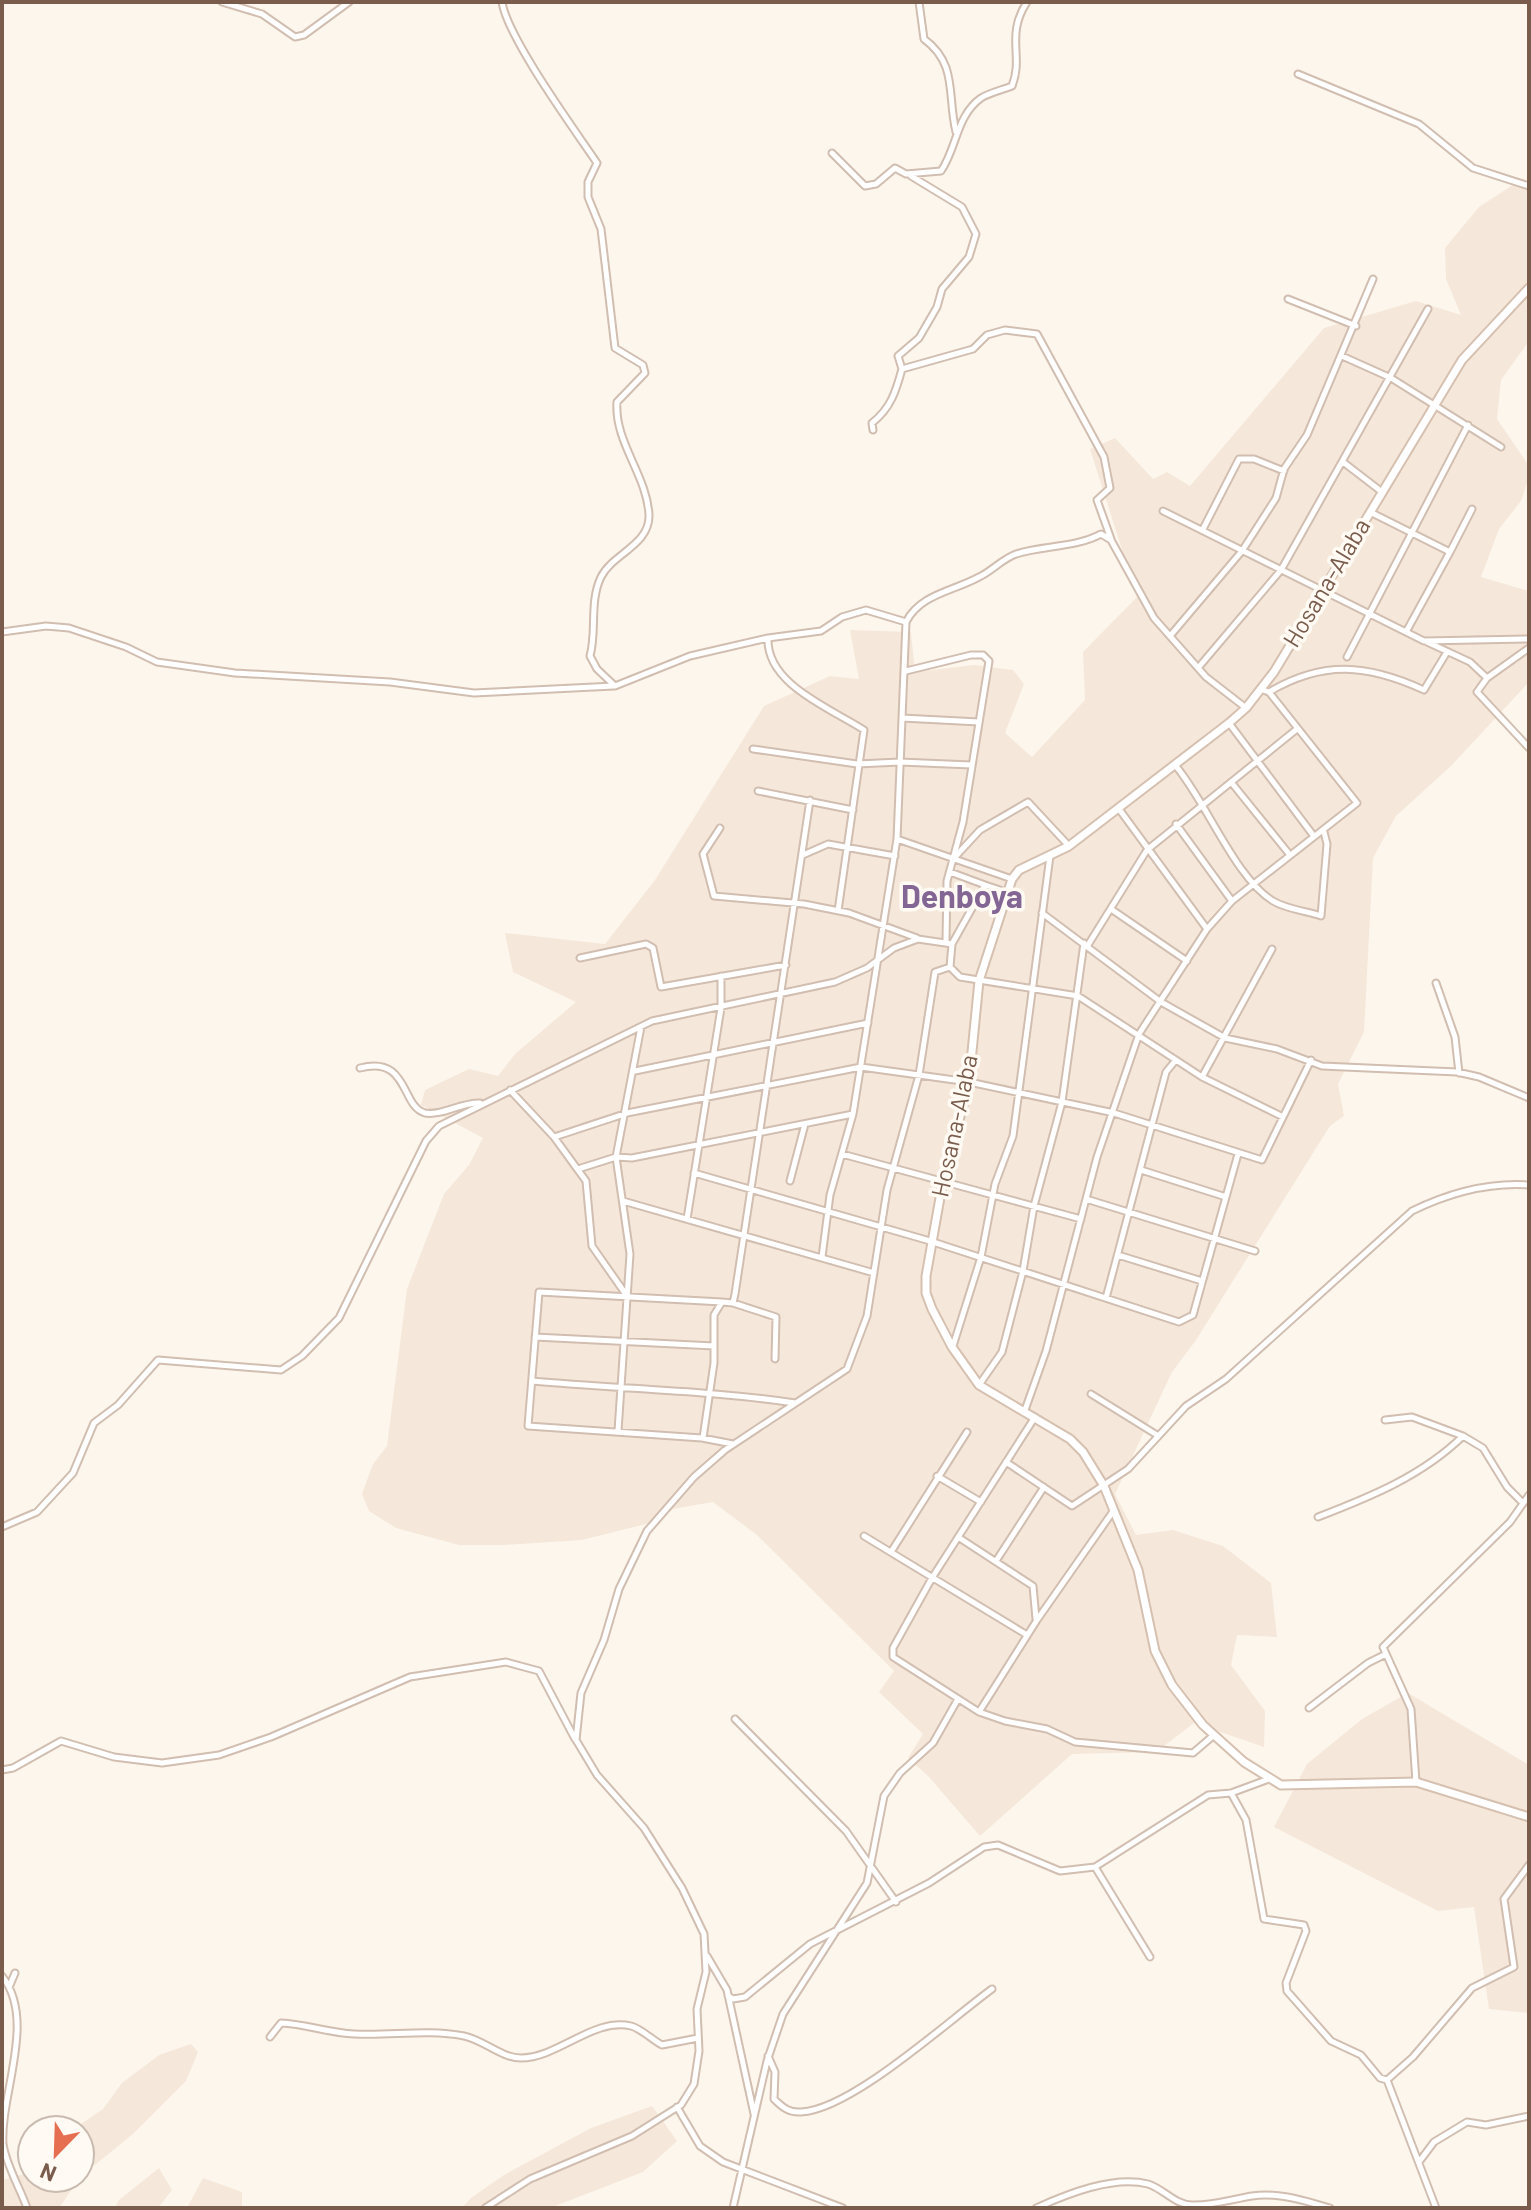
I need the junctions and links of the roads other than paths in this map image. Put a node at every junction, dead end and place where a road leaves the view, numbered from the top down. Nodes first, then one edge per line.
1 (222, 2) edge
2 (349, 2) edge
3 (502, 2) edge
4 (919, 2) edge
5 (1027, 2) edge
6 (1298, 74) dead end
7 (956, 133) junction
8 (832, 153) dead end
9 (906, 174) junction
10 (1529, 186) edge
11 (1373, 279) dead end
12 (1529, 288) edge
13 (1288, 299) dead end
14 (1428, 309) dead end
15 (1356, 326) junction
16 (1342, 356) junction
17 (902, 369) junction
18 (1391, 378) junction
19 (1435, 404) junction
20 (1468, 425) junction
21 (873, 430) dead end
22 (1501, 447) dead end
23 (1343, 462) junction
24 (1284, 471) junction
25 (1382, 492) junction
26 (1472, 509) dead end
27 (1163, 511) dead end
28 (1369, 512) junction
29 (1203, 529) junction
30 (1411, 532) junction
31 (1111, 540) junction
32 (1242, 551) junction
33 (1450, 552) junction
34 (1281, 570) junction
35 (1322, 590) junction
36 (1368, 614) junction
37 (906, 622) junction
38 (2, 632) edge
39 (1406, 632) junction
40 (1170, 636) junction
41 (768, 638) junction
42 (1529, 639) edge
43 (1424, 641) junction
44 (1529, 648) edge
45 (1447, 652) junction
46 (1347, 657) dead end
47 (1198, 668) junction
48 (906, 671) junction
49 (1487, 678) junction
50 (615, 686) junction
51 (1260, 689) junction
52 (1269, 692) junction
53 (1246, 708) junction
54 (902, 718) junction
55 (979, 722) junction
56 (1229, 723) junction
57 (1297, 729) junction
58 (1529, 748) edge
59 (753, 749) dead end
60 (1257, 760) junction
61 (900, 762) junction
62 (860, 764) junction
63 (971, 765) junction
64 (1175, 765) junction
65 (1231, 782) junction
66 (758, 791) dead end
67 (810, 800) junction
68 (1204, 805) junction
69 (1119, 809) junction
70 (853, 810) junction
71 (1176, 824) junction
72 (720, 828) dead end
73 (1324, 832) junction
74 (1313, 835) junction
75 (897, 839) junction
76 (848, 845) junction
77 (1069, 846) junction
78 (1147, 850) junction
79 (1051, 855) junction
80 (1290, 855) junction
81 (802, 856) junction
82 (895, 856) junction
83 (953, 858) junction
84 (950, 872) junction
85 (1012, 879) junction
86 (1254, 884) junction
87 (985, 885) junction
88 (1006, 892) junction
89 (1232, 901) junction
90 (795, 904) junction
91 (1111, 909) junction
92 (838, 911) junction
93 (1042, 913) junction
94 (883, 928) junction
95 (1207, 929) junction
96 (918, 939) junction
97 (949, 942) junction
98 (1086, 943) junction
99 (1272, 949) dead end
100 (580, 958) dead end
101 (878, 960) junction
102 (1187, 961) junction
103 (786, 965) junction
104 (950, 967) junction
105 (721, 976) junction
106 (979, 981) junction
107 (1436, 983) dead end
108 (1033, 987) junction
109 (782, 996) junction
110 (1078, 996) junction
111 (1161, 1002) junction
112 (721, 1008) junction
113 (868, 1023) junction
114 (641, 1026) junction
115 (1139, 1034) junction
116 (1225, 1038) junction
117 (774, 1043) junction
118 (714, 1055) junction
119 (1311, 1060) junction
120 (1175, 1061) junction
121 (861, 1067) junction
122 (360, 1068) dead end
123 (635, 1071) junction
124 (1459, 1073) junction
125 (919, 1075) junction
126 (1202, 1077) junction
127 (969, 1082) junction
128 (768, 1083) junction
129 (509, 1089) junction
130 (1020, 1093) junction
131 (707, 1097) junction
132 (1529, 1098) edge
133 (1062, 1102) junction
134 (481, 1103) junction
135 (627, 1113) junction
136 (1114, 1113) junction
137 (853, 1114) junction
138 (1283, 1117) junction
139 (805, 1124) junction
140 (1153, 1126) junction
141 (760, 1134) junction
142 (554, 1137) junction
143 (698, 1146) junction
144 (842, 1154) junction
145 (1238, 1154) junction
146 (616, 1157) junction
147 (893, 1168) junction
148 (578, 1169) junction
149 (1141, 1170) junction
150 (694, 1173) junction
151 (790, 1181) dead end
152 (943, 1181) junction
153 (1529, 1185) edge
154 (750, 1191) junction
155 (992, 1195) junction
156 (1226, 1197) junction
157 (1086, 1199) junction
158 (623, 1201) junction
159 (1034, 1206) junction
160 (827, 1213) junction
161 (1129, 1213) junction
162 (687, 1219) junction
163 (1081, 1219) junction
164 (881, 1228) junction
165 (744, 1234) junction
166 (1214, 1239) junction
167 (930, 1241) junction
168 (1255, 1251) dead end
169 (1118, 1255) junction
170 (822, 1257) junction
171 (981, 1257) junction
172 (1023, 1271) junction
173 (874, 1273) junction
174 (1202, 1281) junction
175 (1065, 1285) junction
176 (627, 1297) junction
177 (1106, 1298) junction
178 (722, 1302) junction
179 (733, 1303) junction
180 (535, 1337) junction
181 (624, 1340) junction
182 (714, 1346) junction
183 (952, 1347) junction
184 (775, 1359) dead end
185 (532, 1381) junction
186 (979, 1385) junction
187 (621, 1389) junction
188 (711, 1391) junction
189 (1091, 1394) dead end
190 (796, 1403) junction
191 (1025, 1410) junction
192 (1035, 1416) junction
193 (1385, 1420) dead end
194 (618, 1431) junction
195 (967, 1432) dead end
196 (1157, 1435) junction
197 (1463, 1436) junction
198 (703, 1438) junction
199 (734, 1444) junction
200 (1006, 1462) junction
201 (937, 1476) junction
202 (1104, 1486) junction
203 (1044, 1487) junction
204 (1529, 1495) edge
205 (981, 1502) junction
206 (1523, 1503) junction
207 (1114, 1510) junction
208 (1318, 1517) dead end
209 (2, 1527) edge
210 (864, 1536) dead end
211 (958, 1537) junction
212 (891, 1552) junction
213 (996, 1561) junction
214 (932, 1578) junction
215 (1037, 1620) junction
216 (1027, 1635) junction
217 (1386, 1654) junction
218 (958, 1699) junction
219 (1309, 1708) dead end
220 (979, 1712) junction
221 (735, 1719) dead end
222 (1214, 1735) junction
223 (576, 1740) junction
224 (2, 1770) edge
225 (1269, 1779) junction
226 (1416, 1782) junction
227 (1231, 1793) junction
228 (1529, 1817) edge
229 (1529, 1865) edge
230 (1095, 1867) junction
231 (871, 1869) junction
232 (896, 1902) junction
233 (839, 1930) junction
234 (706, 1954) junction
235 (1150, 1957) dead end
236 (15, 1973) dead end
237 (2, 1976) edge
238 (10, 1986) junction
239 (992, 1989) dead end
240 (728, 1996) junction
241 (270, 2037) dead end
242 (698, 2038) junction
243 (768, 2056) junction
244 (1387, 2080) junction
245 (677, 2107) junction
246 (754, 2115) junction
247 (1529, 2116) edge
248 (1419, 2163) junction
249 (742, 2171) junction
250 (27, 2208) edge
251 (485, 2208) edge
252 (733, 2208) edge
253 (843, 2208) edge
254 (1036, 2208) edge
255 (1330, 2208) edge
256 (1436, 2208) edge

1 - 2 street
3 - 50 street
4 - 7 street
5 - 7 street
6 - 10 street
7 - 9 street
8 - 9 street
9 - 17 street
11 - 15 street
12 - 19 main road, Hosana-Alaba
13 - 15 street
14 - 18 street
15 - 16 street
16 - 18 street
16 - 24 street
17 - 21 street
17 - 31 street
18 - 19 street
18 - 23 street
19 - 20 street
19 - 25 main road, Hosana-Alaba
20 - 22 street
20 - 30 street
23 - 25 street
23 - 34 street
24 - 29 street
24 - 32 street
25 - 28 main road, Hosana-Alaba
26 - 33 street
27 - 29 street
28 - 30 street
28 - 35 main road, Hosana-Alaba
29 - 32 street
30 - 33 street
30 - 36 street
31 - 37 street
31 - 40 street
32 - 34 street
32 - 40 street
33 - 39 street
34 - 35 street
34 - 47 street
35 - 36 street
35 - 51 main road, Hosana-Alaba
36 - 39 street
36 - 46 street
37 - 41 street
37 - 48 street
38 - 50 street
39 - 43 street
40 - 47 street
41 - 50 street
41 - 62 street
42 - 43 street
43 - 45 street
44 - 49 street
45 - 49 street
45 - 52 street
47 - 53 street
48 - 54 street
48 - 55 street
49 - 58 street
51 - 52 street
51 - 53 main road, Hosana-Alaba
52 - 57 street
53 - 56 main road, Hosana-Alaba
54 - 55 street
54 - 61 street
55 - 63 street
56 - 60 street
56 - 64 main road, Hosana-Alaba
57 - 60 street
57 - 73 street
59 - 62 street
60 - 65 street
60 - 74 street
61 - 62 street
61 - 63 street
61 - 75 street
62 - 70 street
63 - 83 street
64 - 68 street
64 - 69 main road, Hosana-Alaba
65 - 68 street
65 - 80 street
66 - 67 street
67 - 70 street
67 - 81 street
68 - 71 street
68 - 86 street
69 - 77 main road, Hosana-Alaba
69 - 78 street
70 - 76 street
71 - 78 street
71 - 89 street
72 - 90 street
73 - 74 street
73 - 86 street
74 - 80 street
75 - 82 street
75 - 83 street
76 - 81 street
76 - 82 street
76 - 92 street
77 - 79 main road, Hosana-Alaba
77 - 83 street
78 - 91 street
78 - 95 street
79 - 85 main road, Hosana-Alaba
79 - 93 street
80 - 86 street
81 - 90 street
82 - 94 street
83 - 84 street
83 - 85 street
84 - 87 street
84 - 97 street
85 - 88 main road, Hosana-Alaba
86 - 89 street
87 - 88 street
87 - 97 street
88 - 106 main road, Hosana-Alaba
89 - 95 street
90 - 92 street
90 - 103 street
91 - 98 street
91 - 102 street
92 - 94 street
93 - 98 street
93 - 108 street
94 - 96 street
94 - 101 street
95 - 102 street
96 - 97 street
96 - 101 street
97 - 104 street
98 - 110 street
98 - 111 street
99 - 116 street
100 - 105 street
101 - 109 street
101 - 113 street
102 - 111 street
103 - 105 street
103 - 109 street
104 - 106 street
104 - 125 street
105 - 112 street
106 - 108 street
106 - 127 main road, Hosana-Alaba
107 - 124 street
108 - 110 street
108 - 130 street
109 - 112 street
109 - 117 street
110 - 115 street
110 - 133 street
111 - 115 street
111 - 116 street
112 - 114 street
112 - 118 street
113 - 117 street
113 - 121 street
114 - 123 street
114 - 129 street
115 - 120 street
115 - 136 street
116 - 119 street
116 - 126 street
117 - 118 street
117 - 128 street
118 - 123 street
118 - 131 street
119 - 124 street
119 - 138 street
120 - 126 street
120 - 140 street
121 - 125 street
121 - 128 street
121 - 137 street
122 - 134 street
123 - 135 street
124 - 132 street
125 - 127 street
125 - 147 street
126 - 138 street
127 - 130 street
127 - 152 main road, Hosana-Alaba
128 - 131 street
128 - 141 street
129 - 134 street
129 - 142 street
130 - 133 street
130 - 155 street
131 - 135 street
131 - 143 street
133 - 136 street
133 - 159 street
134 - 209 street
135 - 142 street
135 - 146 street
136 - 140 street
136 - 157 street
137 - 139 street
137 - 144 street
138 - 145 street
139 - 141 street
139 - 151 street
140 - 145 street
140 - 149 street
141 - 143 street
141 - 154 street
142 - 148 street
143 - 146 street
143 - 150 street
144 - 147 street
144 - 160 street
145 - 156 street
146 - 148 street
146 - 158 street
147 - 152 street
147 - 164 street
148 - 176 street
149 - 156 street
149 - 161 street
150 - 154 street
150 - 162 street
152 - 155 street
152 - 167 main road, Hosana-Alaba
153 - 196 street
154 - 160 street
154 - 165 street
155 - 159 street
155 - 171 street
156 - 166 street
157 - 161 street
157 - 163 street
158 - 162 street
158 - 176 street
159 - 163 street
159 - 172 street
160 - 164 street
160 - 170 street
161 - 166 street
161 - 169 street
162 - 165 street
163 - 175 street
164 - 167 street
164 - 173 street
165 - 170 street
165 - 179 street
166 - 168 street
166 - 174 street
167 - 171 street
167 - 183 main road, Hosana-Alaba
169 - 174 street
169 - 177 street
170 - 173 street
171 - 172 street
171 - 183 street
172 - 175 street
172 - 186 street
173 - 190 street
174 - 177 street
175 - 177 street
175 - 191 street
176 - 178 street
176 - 180 street
176 - 181 street
178 - 179 street
178 - 182 street
179 - 184 street
180 - 181 street
180 - 185 street
181 - 182 street
181 - 187 street
182 - 188 street
183 - 186 main road, Hosana-Alaba
185 - 187 street
185 - 194 street
186 - 191 main road, Hosana-Alaba
187 - 188 street
187 - 194 street
188 - 190 street
188 - 198 street
189 - 196 street
190 - 199 street
191 - 192 main road, Hosana-Alaba
192 - 200 street
192 - 202 main road, Hosana-Alaba
193 - 197 street
194 - 198 street
195 - 201 street
196 - 202 street
197 - 206 street
197 - 208 street
198 - 199 street
199 - 223 street
200 - 203 street
200 - 205 street
201 - 205 street
201 - 212 street
202 - 203 street
202 - 207 main road, Hosana-Alaba
203 - 213 street
204 - 206 street
205 - 211 street
206 - 217 street
207 - 215 street
207 - 222 main road, Hosana-Alaba
210 - 212 street
211 - 213 street
211 - 214 street
212 - 214 street
213 - 215 street
214 - 216 street
214 - 218 street
215 - 216 street
216 - 220 street
217 - 219 street
217 - 226 street
218 - 220 street
218 - 231 street
220 - 222 street
221 - 231 street
222 - 225 main road, Hosana-Alaba
223 - 224 street
223 - 234 street
225 - 226 main road, Hosana-Alaba
225 - 227 street
226 - 228 main road, Hosana-Alaba
227 - 230 street
227 - 244 street
229 - 244 street
230 - 232 street
230 - 235 street
231 - 232 street
231 - 233 street
232 - 233 street
233 - 240 street
233 - 243 street
234 - 240 street
234 - 242 street
236 - 238 street
237 - 238 street
238 - 250 street
239 - 243 street
240 - 246 street
241 - 242 street
242 - 245 street
243 - 246 street
244 - 248 street
245 - 249 street
245 - 251 street
246 - 249 street
247 - 248 street
248 - 256 street
249 - 252 street
249 - 253 street
254 - 255 street

